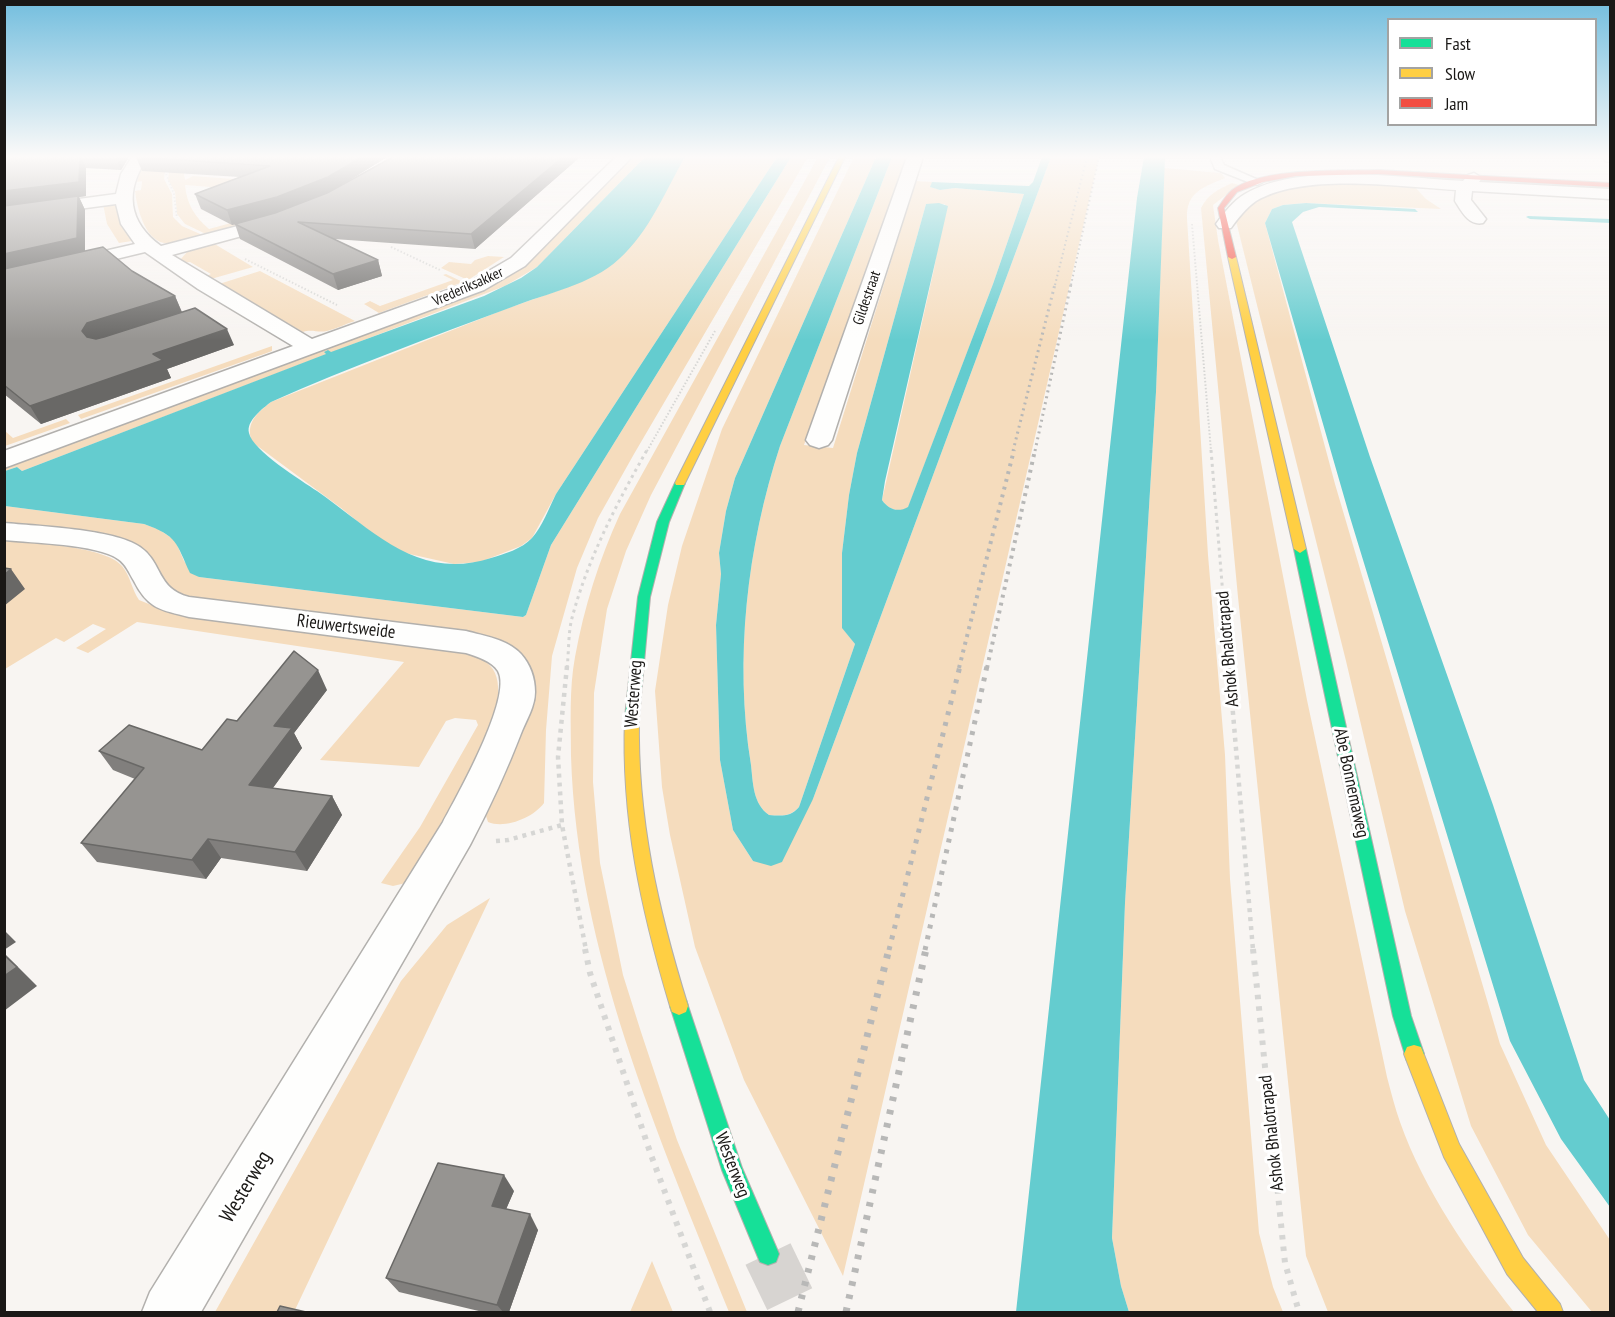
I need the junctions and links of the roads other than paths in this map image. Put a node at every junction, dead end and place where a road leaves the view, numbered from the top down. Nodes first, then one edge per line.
1 (128, 218) edge
2 (280, 218) edge
3 (562, 218) edge
4 (811, 218) edge
5 (894, 218) edge
6 (1224, 218) edge
7 (1230, 218) edge
8 (1225, 224) junction
9 (153, 249) junction
10 (4, 280) edge
11 (238, 304) junction
12 (216, 311) dead end
13 (309, 347) junction
14 (819, 440) dead end
15 (4, 460) edge
16 (4, 531) edge
17 (451, 845) joint
18 (768, 1254) tunnel mouth
19 (170, 1312) edge
20 (1552, 1312) edge

1 - 9 street
2 - 9 street
3 - 13 street, Vrederiksakker
4 - 18 street, Westerweg
5 - 14 street, Gildestraat
6 - 8 street, Abe Bonnemaweg
7 - 8 street, Abe Bonnemaweg
8 - 20 street, Abe Bonnemaweg
9 - 10 street
9 - 11 street
11 - 12 street
11 - 13 street
13 - 15 street, Vrederiksakker
16 - 17 street, Rieuwertsweide
17 - 19 street, Westerweg

